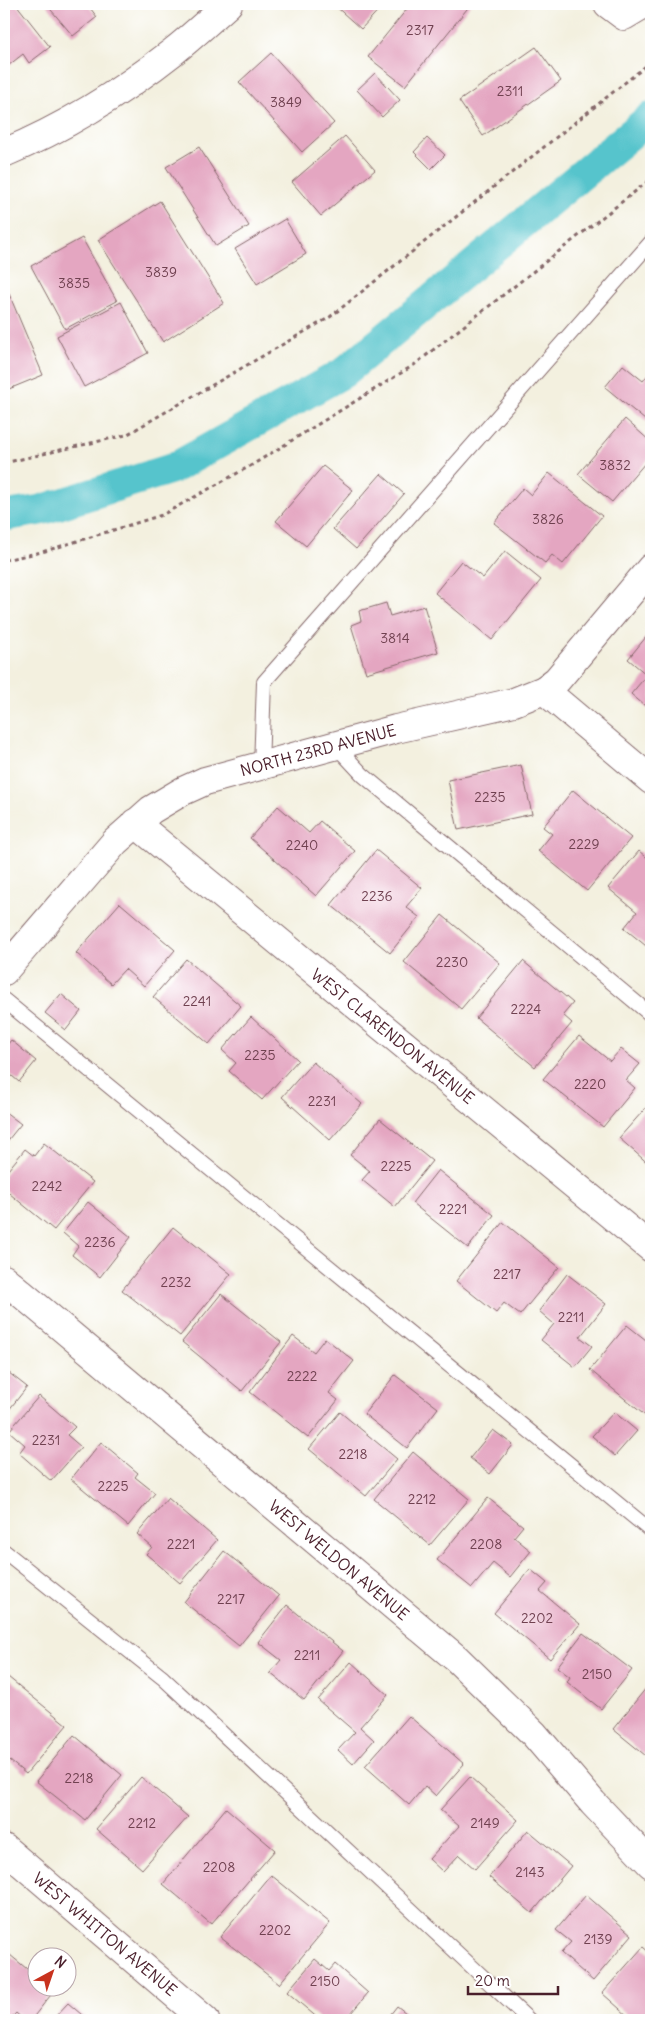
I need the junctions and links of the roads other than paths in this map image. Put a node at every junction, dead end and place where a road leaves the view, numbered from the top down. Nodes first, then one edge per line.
1 (228, 4) edge
2 (4, 153) edge
3 (651, 242) edge
4 (651, 568) edge
5 (544, 690) junction
6 (335, 745) junction
7 (261, 766) junction
8 (651, 780) edge
9 (135, 824) junction
10 (5, 965) edge
11 (4, 1000) edge
12 (651, 1015) edge
13 (651, 1248) edge
14 (4, 1279) edge
15 (651, 1531) edge
16 (4, 1552) edge
17 (4, 1848) edge
18 (651, 1864) edge
19 (205, 2020) edge
20 (529, 2020) edge

1 - 2 street
3 - 7 lane
4 - 5 street, NORTH 23RD AVENUE
5 - 6 street, NORTH 23RD AVENUE
5 - 8 street
6 - 7 street, NORTH 23RD AVENUE
6 - 12 lane
7 - 9 street, NORTH 23RD AVENUE
9 - 10 street, NORTH 23RD AVENUE
9 - 13 street, WEST CLARENDON AVENUE
11 - 15 lane
14 - 18 street, WEST WELDON AVENUE
16 - 20 lane
17 - 19 street, WEST WHITTON AVENUE

